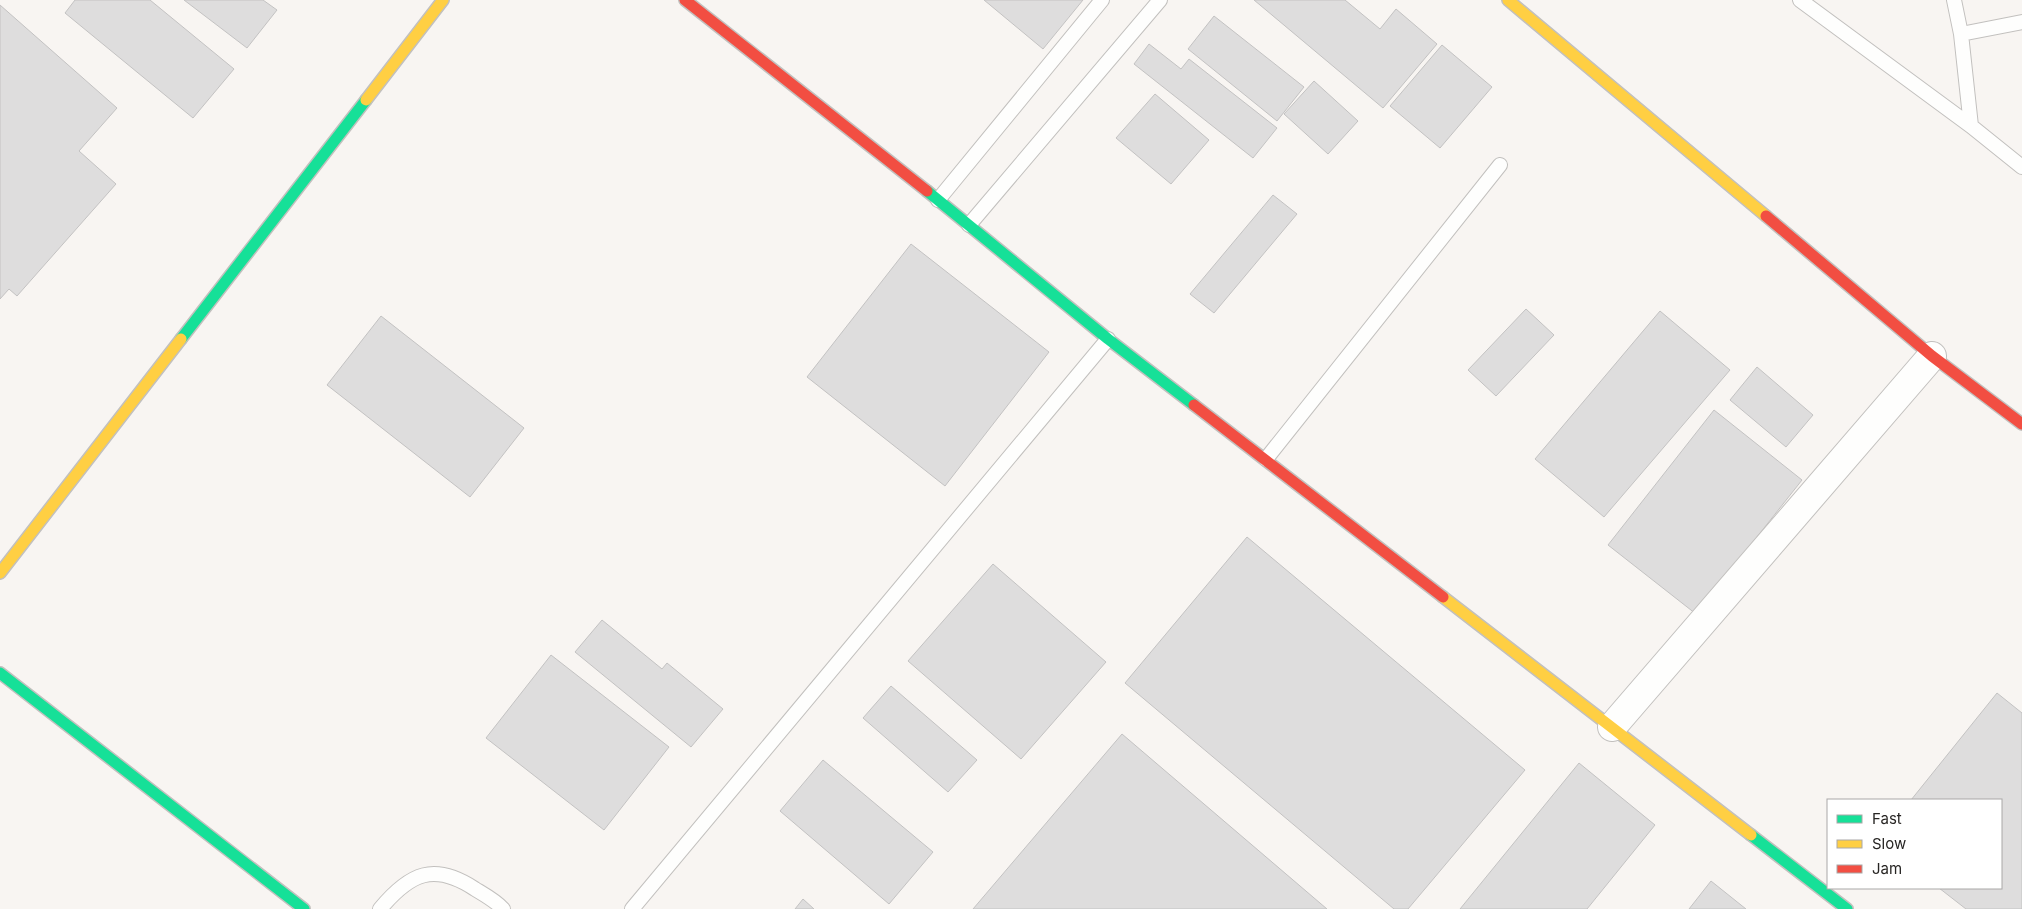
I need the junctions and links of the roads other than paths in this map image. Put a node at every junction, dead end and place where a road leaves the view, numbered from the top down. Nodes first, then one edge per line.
1 (443, 0) edge
2 (685, 0) edge
3 (1102, 0) edge
4 (1160, 0) edge
5 (1508, 0) edge
6 (1800, 0) edge
7 (1954, 0) edge
8 (2022, 22) edge
9 (1961, 34) junction
10 (1971, 126) junction
11 (1500, 165) dead end
12 (2022, 167) edge
13 (938, 200) junction
14 (969, 224) junction
15 (1108, 339) junction
16 (1932, 356) junction
17 (2022, 424) edge
18 (1266, 459) junction
19 (0, 573) edge
20 (0, 672) edge
21 (1612, 727) junction
22 (304, 909) edge
23 (380, 909) edge
24 (503, 909) edge
25 (632, 909) edge
26 (1847, 909) edge

1 - 19 street
2 - 13 street
3 - 13 lane
4 - 14 lane
5 - 16 street
6 - 10 lane
7 - 9 lane
8 - 9 lane
9 - 10 lane
10 - 12 lane
11 - 18 lane
13 - 14 street
14 - 15 street
15 - 18 street
15 - 25 lane
16 - 17 street
16 - 21 street
18 - 21 street
20 - 22 street
21 - 26 street
23 - 24 lane

